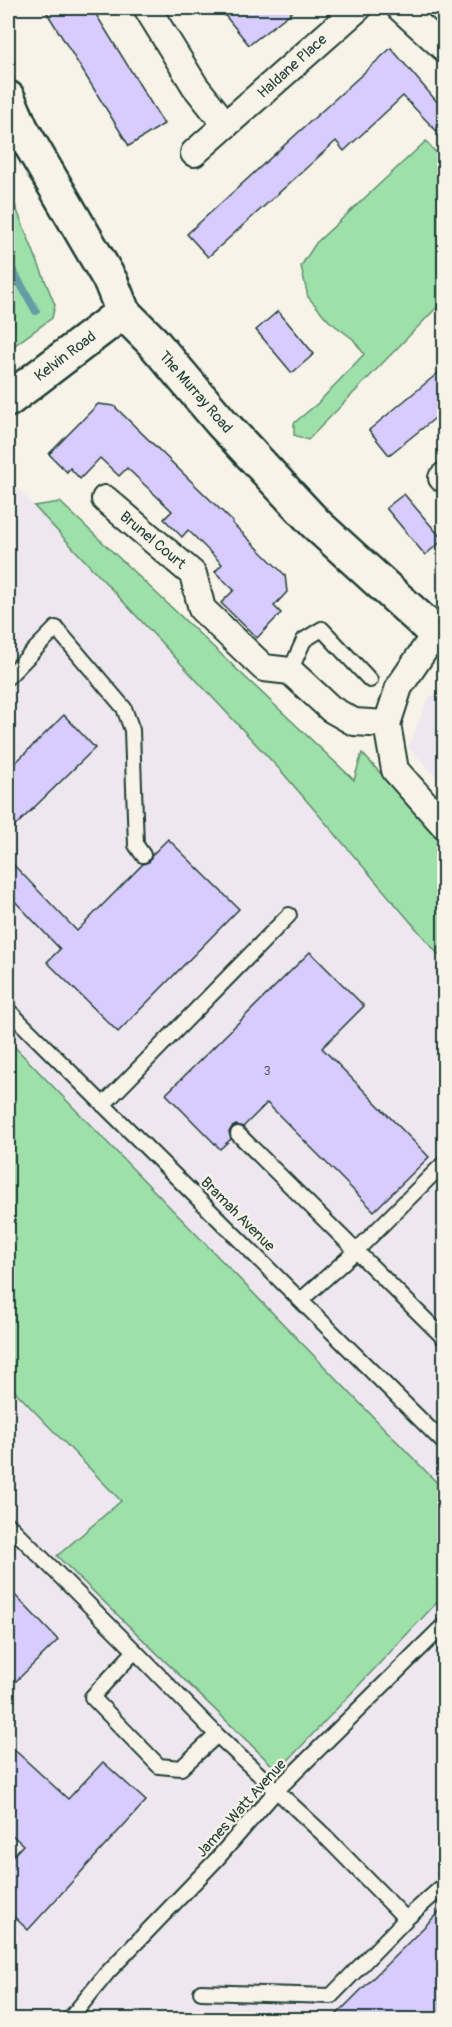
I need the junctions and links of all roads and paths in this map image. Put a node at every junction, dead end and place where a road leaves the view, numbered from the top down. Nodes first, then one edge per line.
1 (147, 8) edge
2 (358, 8) edge
3 (400, 8) edge
4 (444, 48) edge
5 (8, 98) edge
6 (226, 125) junction
7 (194, 153) dead end
8 (123, 312) junction
9 (8, 400) edge
10 (105, 499) dead end
11 (440, 638) edge
12 (290, 671) junction
13 (8, 677) edge
14 (370, 680) dead end
15 (387, 724) junction
16 (444, 825) edge
17 (143, 855) dead end
18 (289, 915) dead end
19 (8, 1010) edge
20 (104, 1105) junction
21 (238, 1134) dead end
22 (444, 1163) edge
23 (355, 1251) junction
24 (302, 1300) junction
25 (444, 1338) edge
26 (444, 1443) edge
27 (8, 1524) edge
28 (444, 1625) edge
29 (135, 1651) junction
30 (217, 1735) junction
31 (276, 1791) junction
32 (444, 1885) edge
33 (406, 1919) junction
34 (201, 1992) dead end
35 (69, 2019) edge

1 - 6 street
2 - 6 street, Haldane Place
3 - 4 street
5 - 8 street, The Murray Road
6 - 7 street, Haldane Place
8 - 9 street, Kelvin Road
8 - 11 street, The Murray Road
10 - 12 street, Brunel Court
11 - 15 street
12 - 14 lane
12 - 15 street
13 - 17 lane
15 - 16 street
18 - 20 lane
19 - 20 lane, Bramah Avenue
20 - 24 lane, Bramah Avenue
21 - 23 lane
22 - 23 lane
23 - 24 lane
23 - 25 lane
24 - 26 lane, Bramah Avenue
27 - 29 lane
28 - 31 lane, James Watt Avenue
29 - 30 lane
29 - 30 lane
30 - 31 lane
31 - 33 lane
31 - 35 lane, James Watt Avenue
32 - 33 lane
33 - 34 lane

